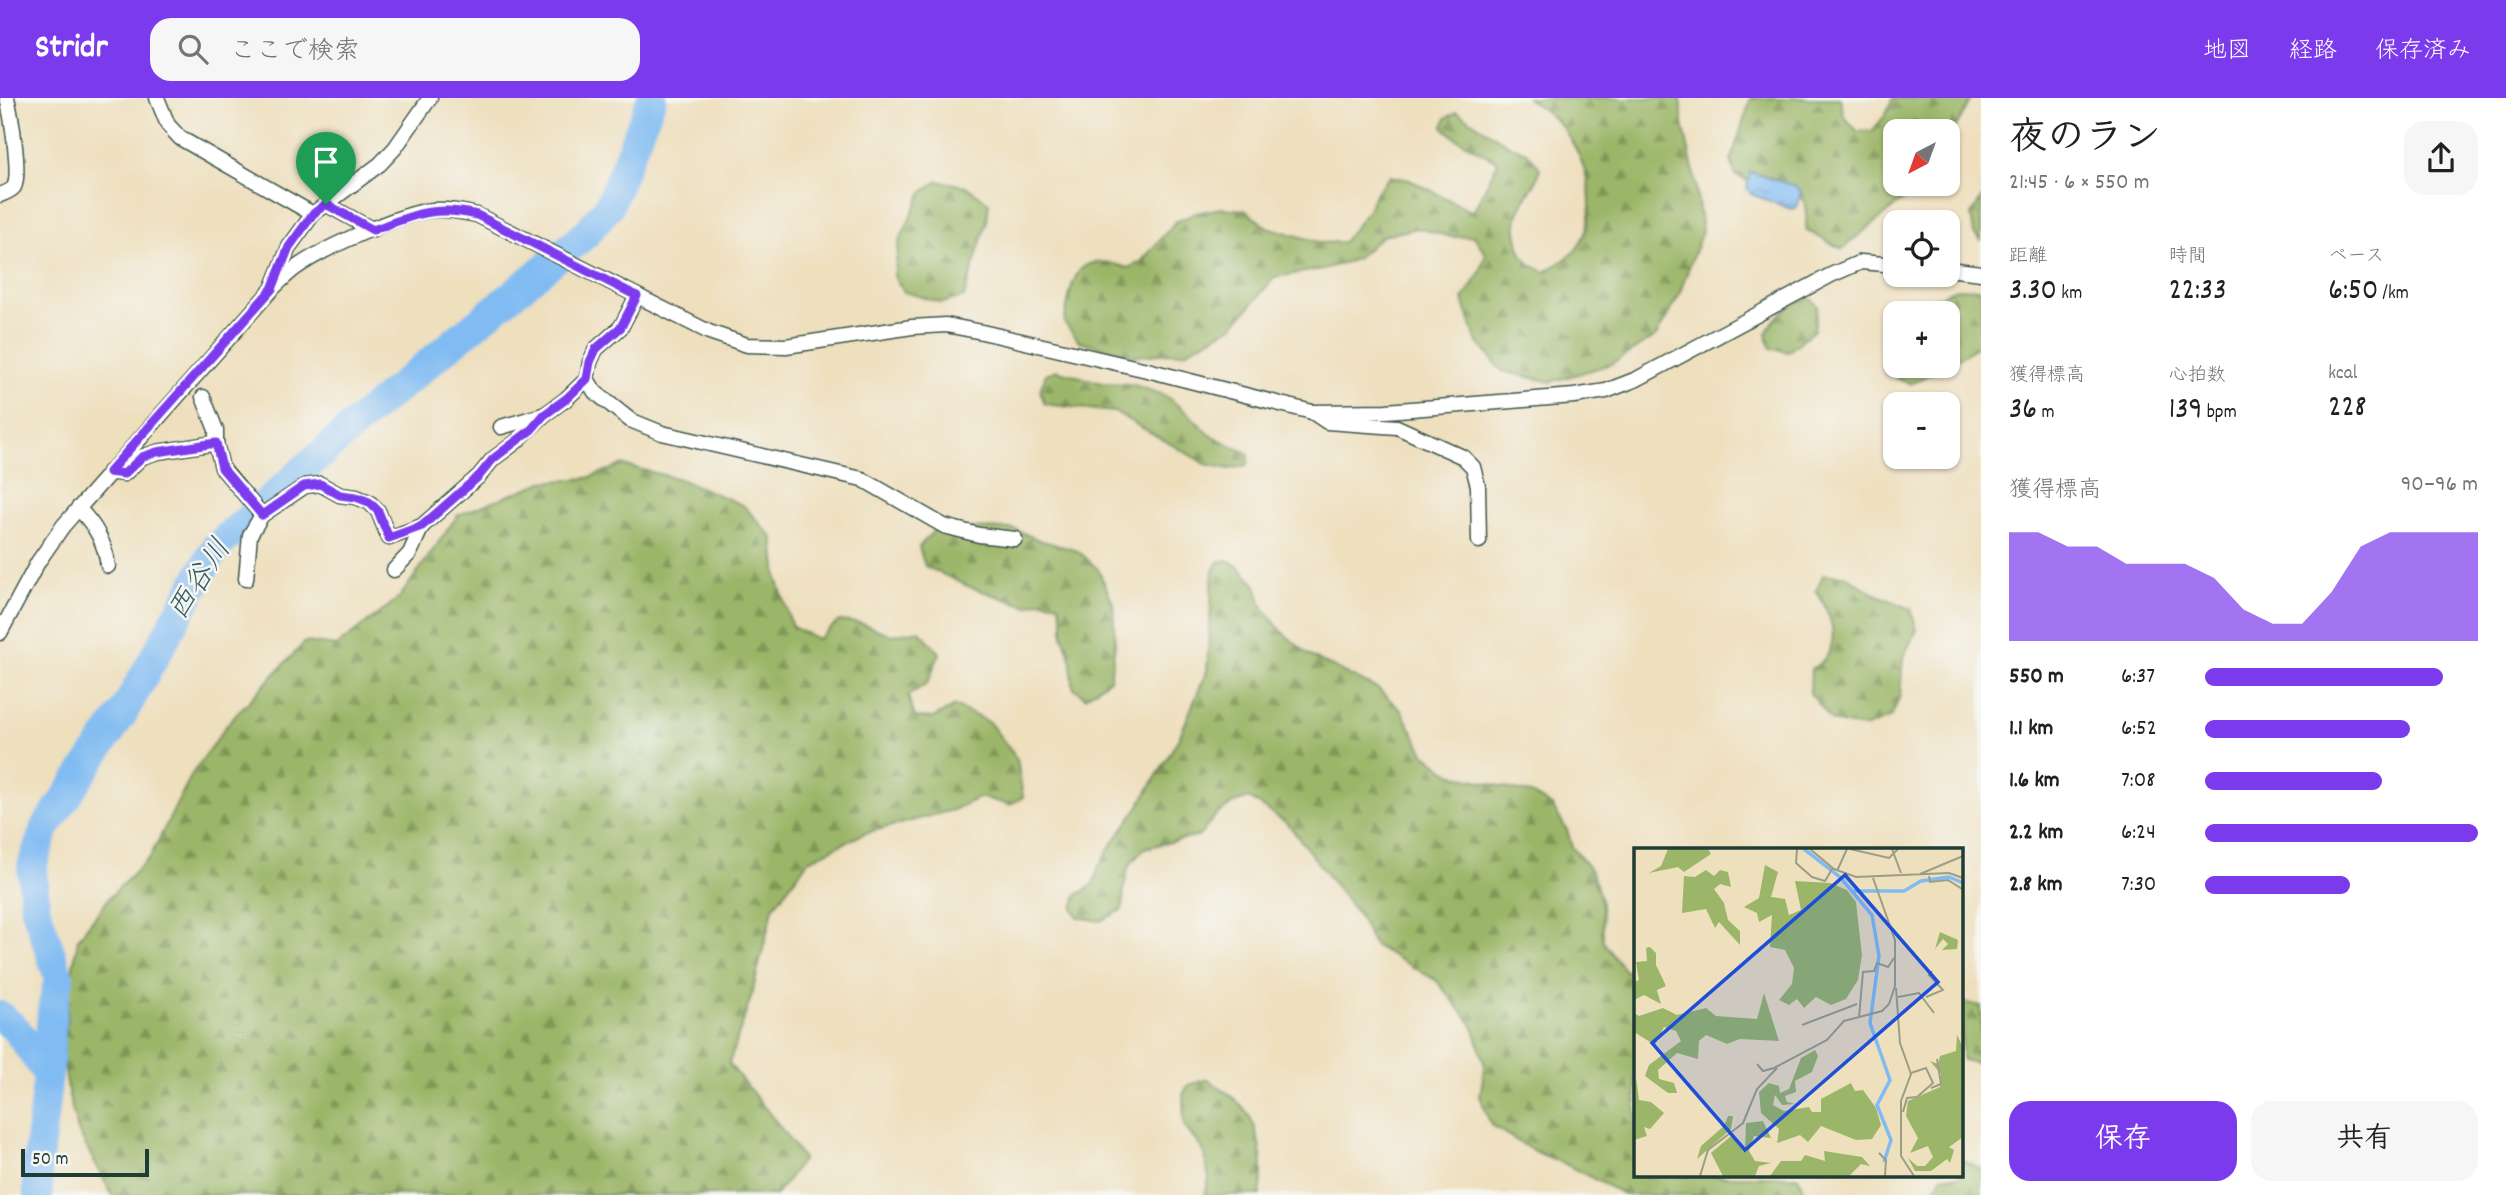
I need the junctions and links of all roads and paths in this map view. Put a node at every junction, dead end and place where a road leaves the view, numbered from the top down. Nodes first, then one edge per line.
1 (6, 98) edge
2 (157, 98) edge
3 (430, 98) edge
4 (0, 195) edge
5 (326, 204) junction
6 (313, 214) junction
7 (373, 230) junction
8 (1883, 264) edge
9 (1960, 270) edge
10 (1981, 272) edge
11 (272, 289) junction
12 (637, 296) junction
13 (587, 379) junction
14 (203, 397) dead end
15 (1312, 412) junction
16 (544, 415) junction
17 (501, 427) dead end
18 (216, 443) junction
19 (109, 472) junction
20 (78, 508) junction
21 (257, 510) junction
22 (422, 526) junction
23 (1015, 539) dead end
24 (1479, 541) dead end
25 (108, 566) dead end
26 (394, 570) dead end
27 (246, 579) dead end
28 (0, 634) edge

1 - 4 street
2 - 6 street
3 - 5 street
5 - 6 street
5 - 7 street
6 - 11 street
7 - 11 street
7 - 12 street
8 - 15 street
9 - 10 street
11 - 19 street
12 - 13 street
12 - 15 street
13 - 16 street
13 - 23 street
14 - 18 street
15 - 24 street
16 - 17 street
16 - 22 street
18 - 19 street
18 - 21 street
19 - 20 street
20 - 25 street
20 - 28 street
21 - 22 street
21 - 27 street
22 - 26 street

